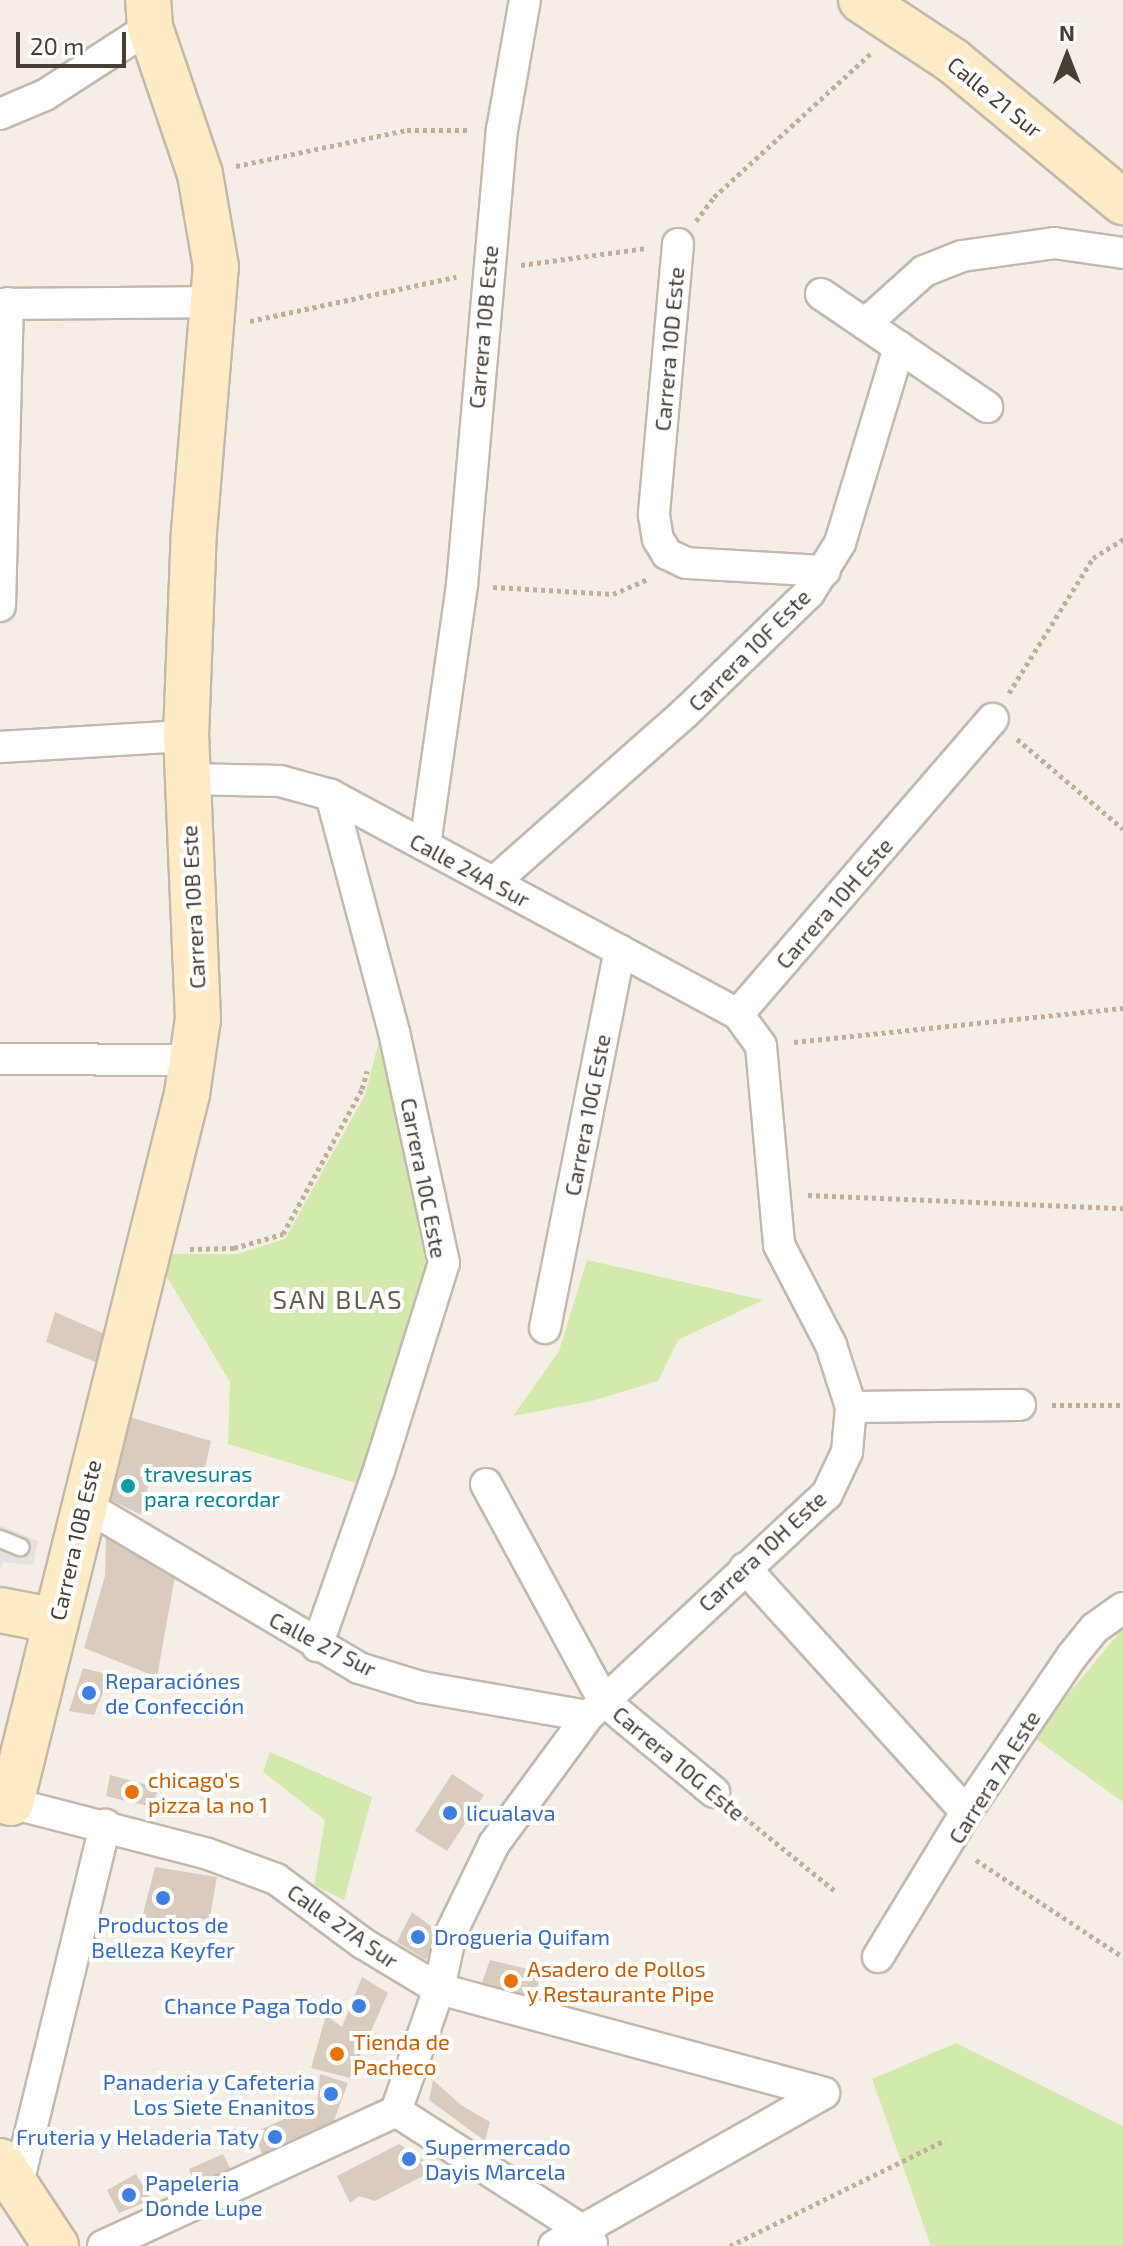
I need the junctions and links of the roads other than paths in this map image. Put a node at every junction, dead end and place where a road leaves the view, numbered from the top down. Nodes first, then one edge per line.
1 (525, 0) edge
2 (883, 10) edge
3 (149, 13) edge
4 (0, 114) edge
5 (1123, 202) edge
6 (678, 244) road end
7 (1123, 253) edge
8 (821, 294) dead end
9 (4, 304) edge
10 (215, 315) junction
11 (865, 324) junction
12 (899, 347) junction
13 (987, 407) dead end
14 (825, 571) junction
15 (0, 606) edge
16 (993, 719) road end
17 (186, 736) junction
18 (0, 747) edge
19 (187, 779) junction
20 (331, 795) junction
21 (425, 845) junction
22 (494, 882) junction
23 (620, 950) junction
24 (738, 1014) junction
25 (0, 1059) edge
26 (195, 1060) junction
27 (545, 1328) dead end
28 (1020, 1405) road end
29 (851, 1407) junction
30 (486, 1484) dead end
31 (83, 1504) junction
32 (0, 1539) edge
33 (20, 1547) dead end
34 (745, 1568) junction
35 (1123, 1608) edge
36 (0, 1610) edge
37 (56, 1621) junction
38 (317, 1646) junction
39 (596, 1708) junction
40 (714, 1792) road end
41 (6, 1802) edge
42 (966, 1812) junction
43 (105, 1825) junction
44 (878, 1957) dead end
45 (439, 1989) junction
46 (396, 2111) junction
47 (9, 2174) edge
48 (588, 2238) edge
49 (56, 2246) edge
50 (103, 2246) edge
51 (554, 2246) edge

1 - 21 street, Carrera 10B Este
2 - 5 street, Calle 21 Sur
3 - 4 street
3 - 10 street, Carrera 10B Este
6 - 14 street, Carrera 10D Este
7 - 11 street
8 - 11 street
9 - 10 street
9 - 15 street
10 - 17 street, Carrera 10B Este
11 - 12 street
12 - 13 street
12 - 14 street, Carrera 10F Este
14 - 22 street, Carrera 10F Este
16 - 24 street, Carrera 10H Este
17 - 18 street
17 - 19 street, Carrera 10B Este
19 - 20 street, Calle 24A Sur
19 - 26 street, Carrera 10B Este
20 - 21 street, Calle 24A Sur
20 - 38 street, Carrera 10C Este
21 - 22 street, Calle 24A Sur
22 - 23 street, Calle 24A Sur
23 - 24 street, Calle 24A Sur
23 - 27 street, Carrera 10G Este
24 - 29 street, Carrera 10H Este
25 - 26 street
26 - 31 street, Carrera 10B Este
28 - 29 street
29 - 34 street, Carrera 10H Este
30 - 39 street, Carrera 10G Este
31 - 37 street, Carrera 10B Este
31 - 38 street, Calle 27 Sur
32 - 33 lane
34 - 39 street, Carrera 10H Este
34 - 42 street
35 - 42 street, Carrera 7A Este
36 - 37 street
37 - 41 street, Carrera 10B Este
38 - 39 street, Calle 27 Sur
39 - 40 street, Carrera 10G Este
39 - 45 street, Carrera 10H Este
41 - 43 street, Calle 27A Sur
42 - 44 street, Carrera 7A Este
43 - 45 street, Calle 27A Sur
43 - 47 street
45 - 46 street, Carrera 10H Este
45 - 48 street, Calle 27A Sur
46 - 48 street
46 - 50 street
47 - 49 street
48 - 51 street

